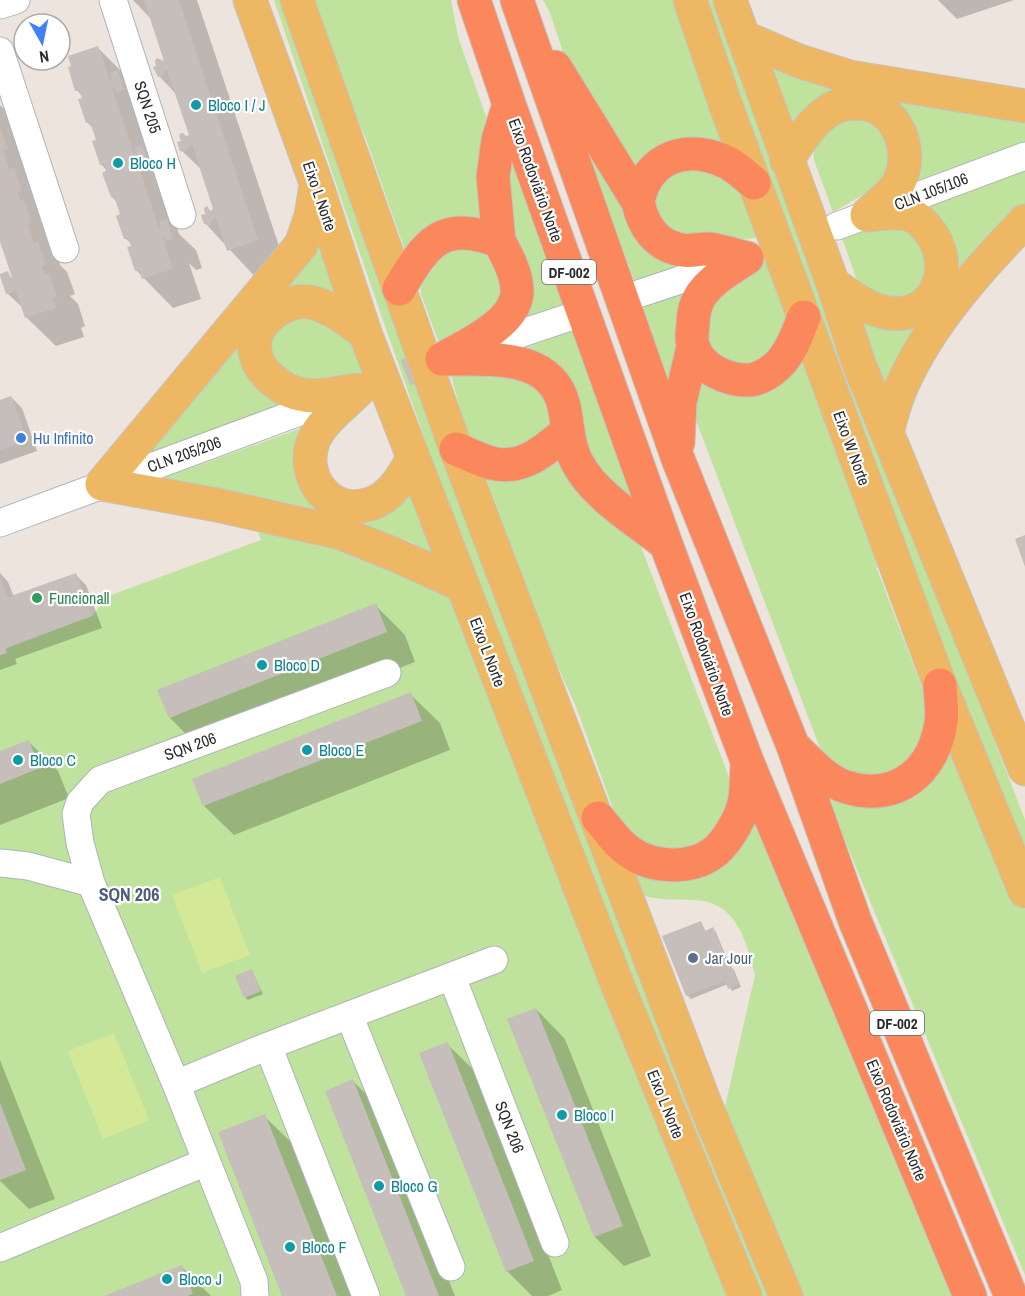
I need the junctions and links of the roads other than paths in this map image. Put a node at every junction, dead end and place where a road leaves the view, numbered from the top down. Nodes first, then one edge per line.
1 (16, 0) edge
2 (113, 0) edge
3 (250, 0) edge
4 (297, 0) edge
5 (474, 0) edge
6 (690, 0) edge
7 (730, 0) edge
8 (0, 5) edge
9 (519, 6) edge
10 (743, 38) junction
11 (0, 51) edge
12 (509, 104) junction
13 (1025, 106) edge
14 (1025, 156) edge
15 (787, 161) junction
16 (316, 183) junction
17 (754, 183) junction
18 (638, 202) junction
19 (182, 215) dead end
20 (852, 221) junction
21 (1025, 221) edge
22 (499, 241) junction
23 (65, 249) dead end
24 (757, 255) junction
25 (833, 284) junction
26 (399, 289) junction
27 (641, 293) dead end
28 (804, 317) junction
29 (567, 318) dead end
30 (366, 333) junction
31 (693, 347) junction
32 (441, 360) junction
33 (363, 389) junction
34 (568, 430) junction
35 (887, 432) junction
36 (456, 448) junction
37 (413, 458) junction
38 (678, 459) junction
39 (102, 484) junction
40 (0, 523) edge
41 (666, 544) junction
42 (462, 585) junction
43 (387, 673) dead end
44 (940, 685) junction
45 (793, 746) junction
46 (747, 761) junction
47 (1025, 769) edge
48 (598, 818) junction
49 (0, 863) edge
50 (91, 883) junction
51 (1025, 891) edge
52 (494, 960) dead end
53 (452, 977) junction
54 (349, 1015) junction
55 (268, 1046) junction
56 (176, 1084) junction
57 (206, 1162) junction
58 (555, 1243) dead end
59 (0, 1248) edge
60 (451, 1267) dead end
61 (255, 1296) edge
62 (366, 1296) edge
63 (745, 1296) edge
64 (786, 1296) edge
65 (970, 1296) edge
66 (1011, 1296) edge

1 - 8 street
2 - 19 street, SQN 205
3 - 16 main road, Eixo L Norte
4 - 26 main road
5 - 12 highway, Eixo Rodoviário Norte / DF-002
6 - 17 main road, Eixo W Norte
7 - 10 main road
9 - 18 highway
9 - 38 highway, DF-002
10 - 13 main road
10 - 15 main road
11 - 23 street
12 - 22 highway
12 - 41 highway, Eixo Rodoviário Norte / DF-002
14 - 20 street, CLN 105/106
15 - 20 main road
15 - 25 main road
16 - 30 main road, Eixo L Norte
16 - 39 main road
17 - 18 highway
17 - 28 main road, Eixo W Norte
18 - 24 highway
20 - 25 main road
21 - 35 main road
22 - 26 highway
22 - 32 highway
24 - 27 street
24 - 31 highway
25 - 35 main road
26 - 36 main road
28 - 31 highway
28 - 44 main road, Eixo W Norte
29 - 32 street
30 - 33 main road
30 - 37 main road, Eixo L Norte
31 - 38 highway
32 - 34 highway
33 - 37 main road
33 - 39 street, CLN 205/206
34 - 36 highway
34 - 41 highway
35 - 47 main road
36 - 48 main road
37 - 42 main road, Eixo L Norte
38 - 45 highway, DF-002
39 - 40 street, CLN 205/206
39 - 42 main road
41 - 46 highway, Eixo Rodoviário Norte / DF-002
42 - 63 main road, Eixo L Norte
43 - 50 street, SQN 206
44 - 45 highway
44 - 51 main road, Eixo W Norte
45 - 66 highway, DF-002
46 - 48 highway
46 - 65 highway, Eixo Rodoviário Norte / DF-002
48 - 64 main road
49 - 50 street
50 - 56 street, SQN 206
52 - 53 street
53 - 54 street
53 - 58 street, SQN 206
54 - 55 street
54 - 60 street
55 - 56 street
55 - 62 street
56 - 57 street, SQN 206
57 - 59 street
57 - 61 street, SQN 206

